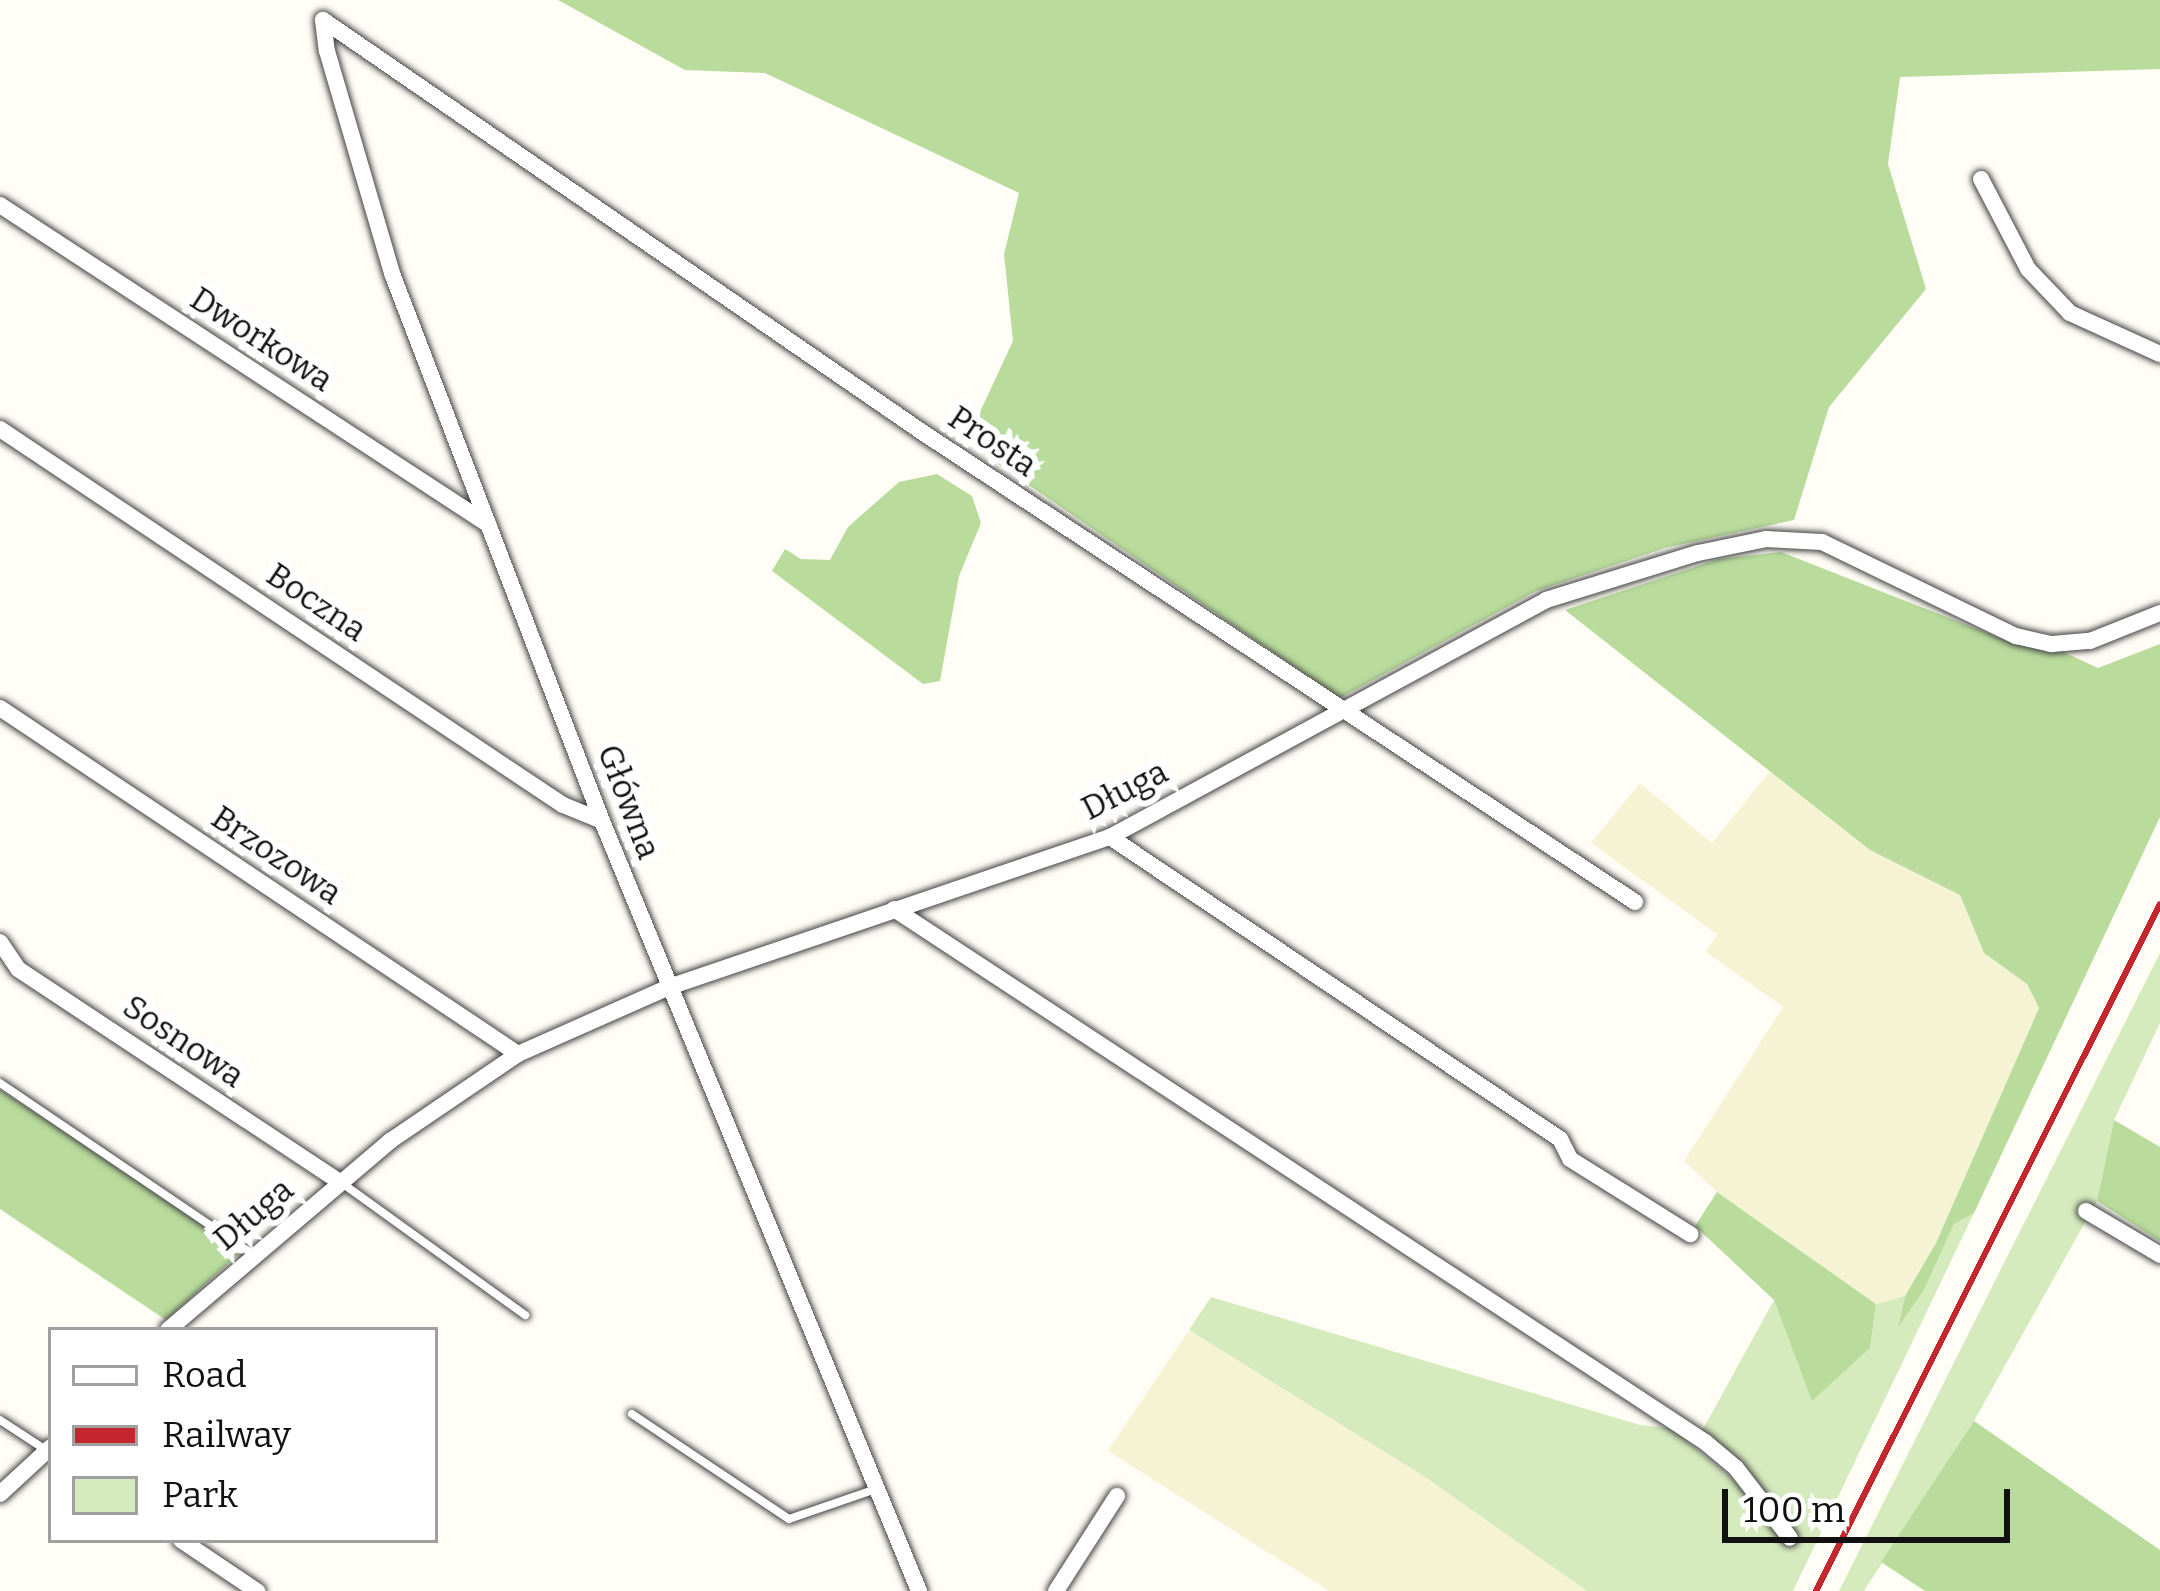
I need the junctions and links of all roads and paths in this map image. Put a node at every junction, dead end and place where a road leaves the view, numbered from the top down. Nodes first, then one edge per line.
1 (323, 20) joint
2 (1982, 179) dead end
3 (0, 205) edge
4 (2160, 354) edge
5 (0, 429) edge
6 (490, 525) junction
7 (2160, 614) edge
8 (0, 708) edge
9 (1340, 710) junction
10 (602, 820) junction
11 (1109, 837) junction
12 (1634, 902) dead end
13 (894, 909) junction
14 (0, 942) edge
15 (669, 987) junction
16 (518, 1054) junction
17 (0, 1083) edge
18 (341, 1183) junction
19 (2086, 1211) dead end
20 (1690, 1234) dead end
21 (254, 1254) junction
22 (2160, 1255) edge
23 (525, 1315) dead end
24 (170, 1327) edge
25 (632, 1414) dead end
26 (0, 1420) edge
27 (48, 1450) edge
28 (48, 1453) edge
29 (877, 1488) junction
30 (0, 1494) edge
31 (1117, 1496) dead end
32 (1790, 1538) dead end
33 (185, 1543) edge
34 (257, 1591) edge
35 (919, 1591) edge
36 (1056, 1591) edge

1 - 6 street, Główna
1 - 9 street, Prosta
2 - 4 street
3 - 6 street, Dworkowa
5 - 10 street, Boczna
6 - 10 street, Główna
7 - 9 street, Długa
8 - 16 street, Brzozowa
9 - 11 street, Długa
9 - 12 street, Prosta
10 - 15 street, Główna
11 - 13 street, Długa
11 - 20 street
13 - 15 street, Długa
13 - 32 street
14 - 18 street, Sosnowa
15 - 16 street, Długa
15 - 29 street, Główna
16 - 18 street, Długa
17 - 21 lane
18 - 21 street, Długa
18 - 23 lane
19 - 22 street
21 - 24 street, Długa
25 - 29 lane
26 - 27 lane
28 - 30 street
29 - 35 street, Główna
31 - 36 street
33 - 34 street

